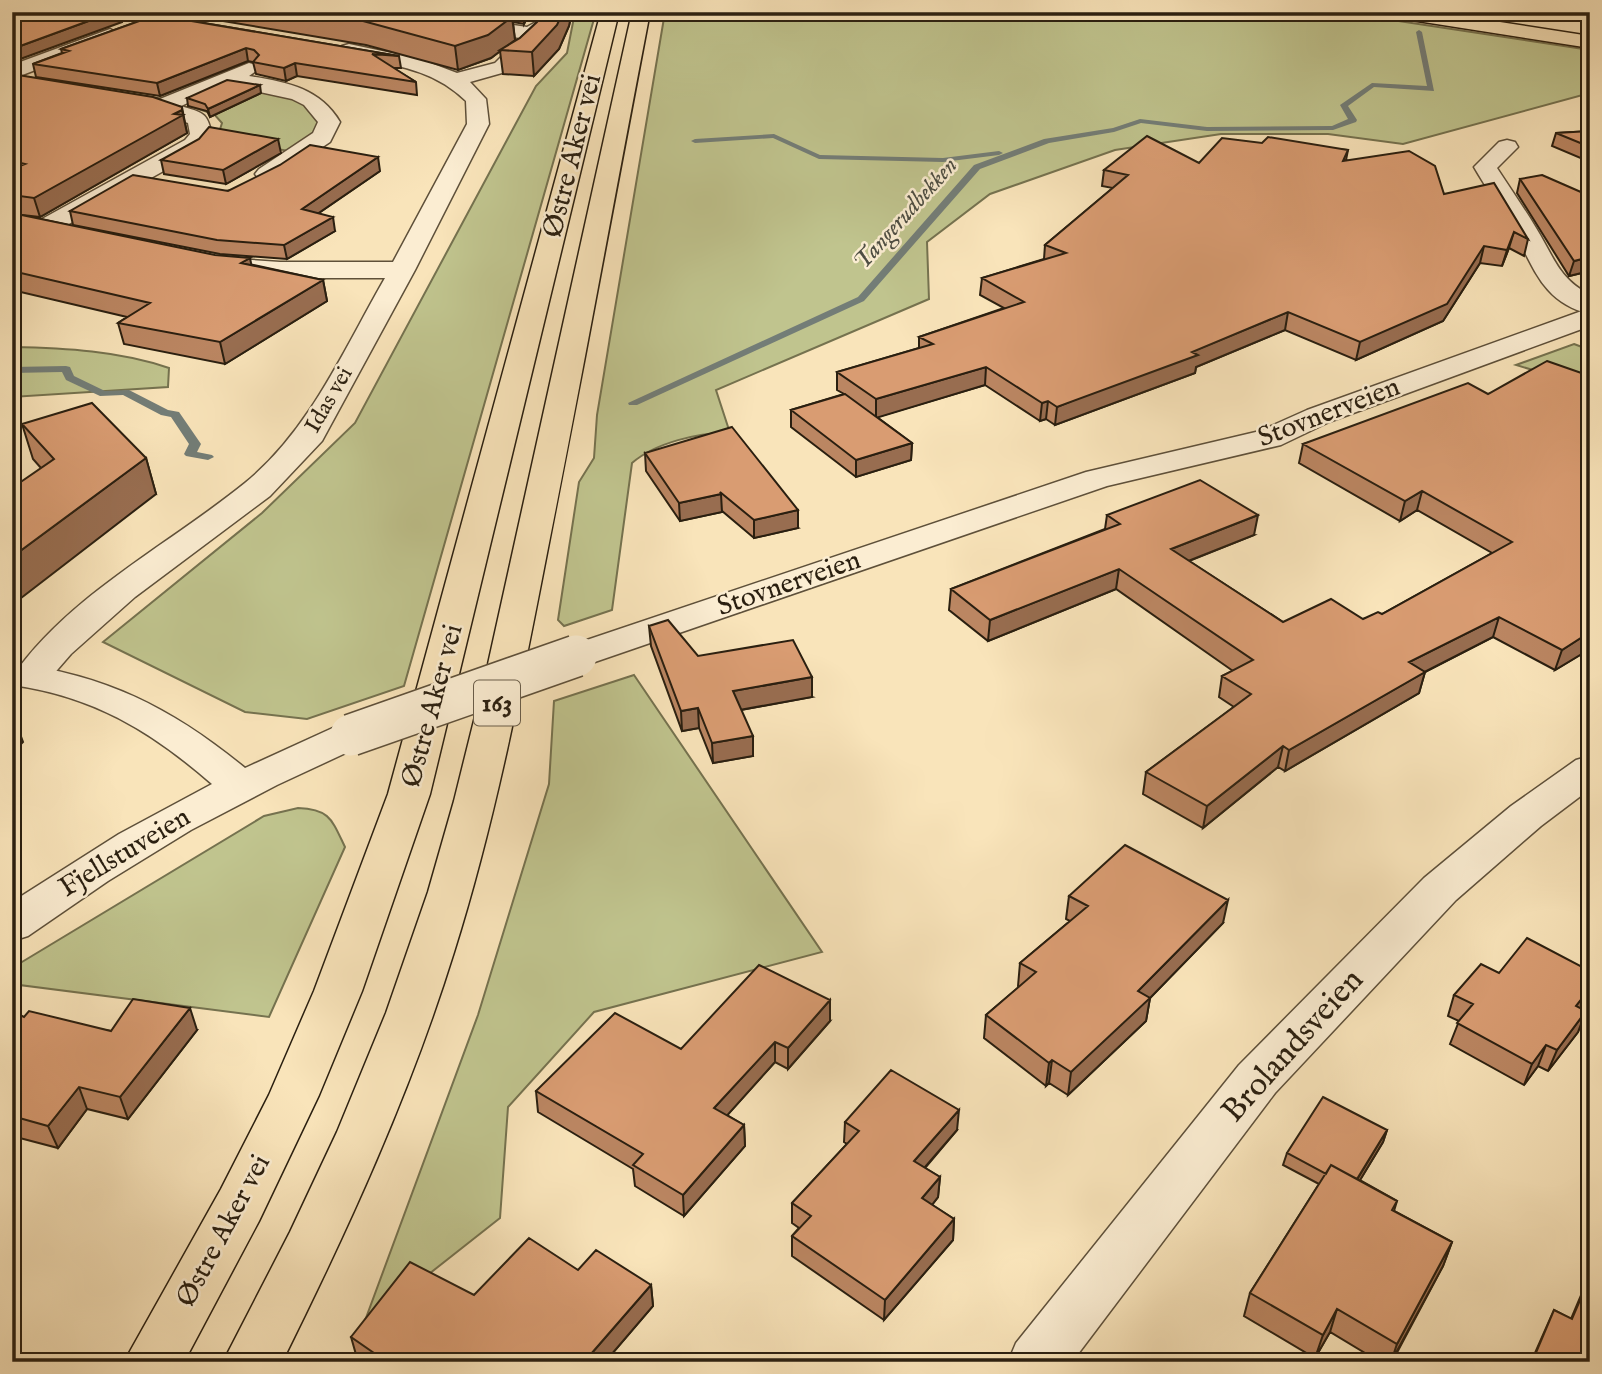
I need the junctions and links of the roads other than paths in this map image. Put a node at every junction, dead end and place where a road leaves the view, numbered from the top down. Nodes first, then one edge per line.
1 (116, 12) edge
2 (383, 12) edge
3 (540, 12) edge
4 (610, 12) edge
5 (641, 12) edge
6 (1398, 12) edge
7 (1472, 12) edge
8 (155, 19) junction
9 (223, 30) edge
10 (1590, 30) edge
11 (534, 34) junction
12 (1590, 42) edge
13 (323, 46) edge
14 (262, 64) edge
15 (12, 72) edge
16 (226, 79) junction
17 (456, 80) junction
18 (12, 82) edge
19 (162, 106) junction
20 (1507, 147) dead end
21 (136, 179) junction
22 (163, 183) edge
23 (251, 183) edge
24 (83, 237) edge
25 (193, 260) edge
26 (402, 270) junction
27 (1590, 306) edge
28 (1590, 316) edge
29 (22, 675) edge
30 (1590, 769) edge
31 (241, 786) junction
32 (12, 925) edge
33 (153, 1362) edge
34 (252, 1362) edge
35 (1037, 1362) edge

1 - 8 street
2 - 11 street
3 - 11 street
4 - 33 highway, Østre Aker vei / 163
5 - 34 highway, Østre Aker vei / 163
6 - 12 highway
7 - 10 highway
8 - 9 street
8 - 15 street
11 - 17 street
13 - 17 street
14 - 16 street
16 - 19 street
16 - 23 street
17 - 26 street, Idas vei
18 - 19 street
19 - 21 street
20 - 27 street
21 - 22 street
21 - 24 street
25 - 26 street
26 - 29 street, Idas vei
28 - 31 street, Stovnerveien, bridge
29 - 31 street
30 - 35 street, Brolandsveien
31 - 32 street, Fjellstuveien

